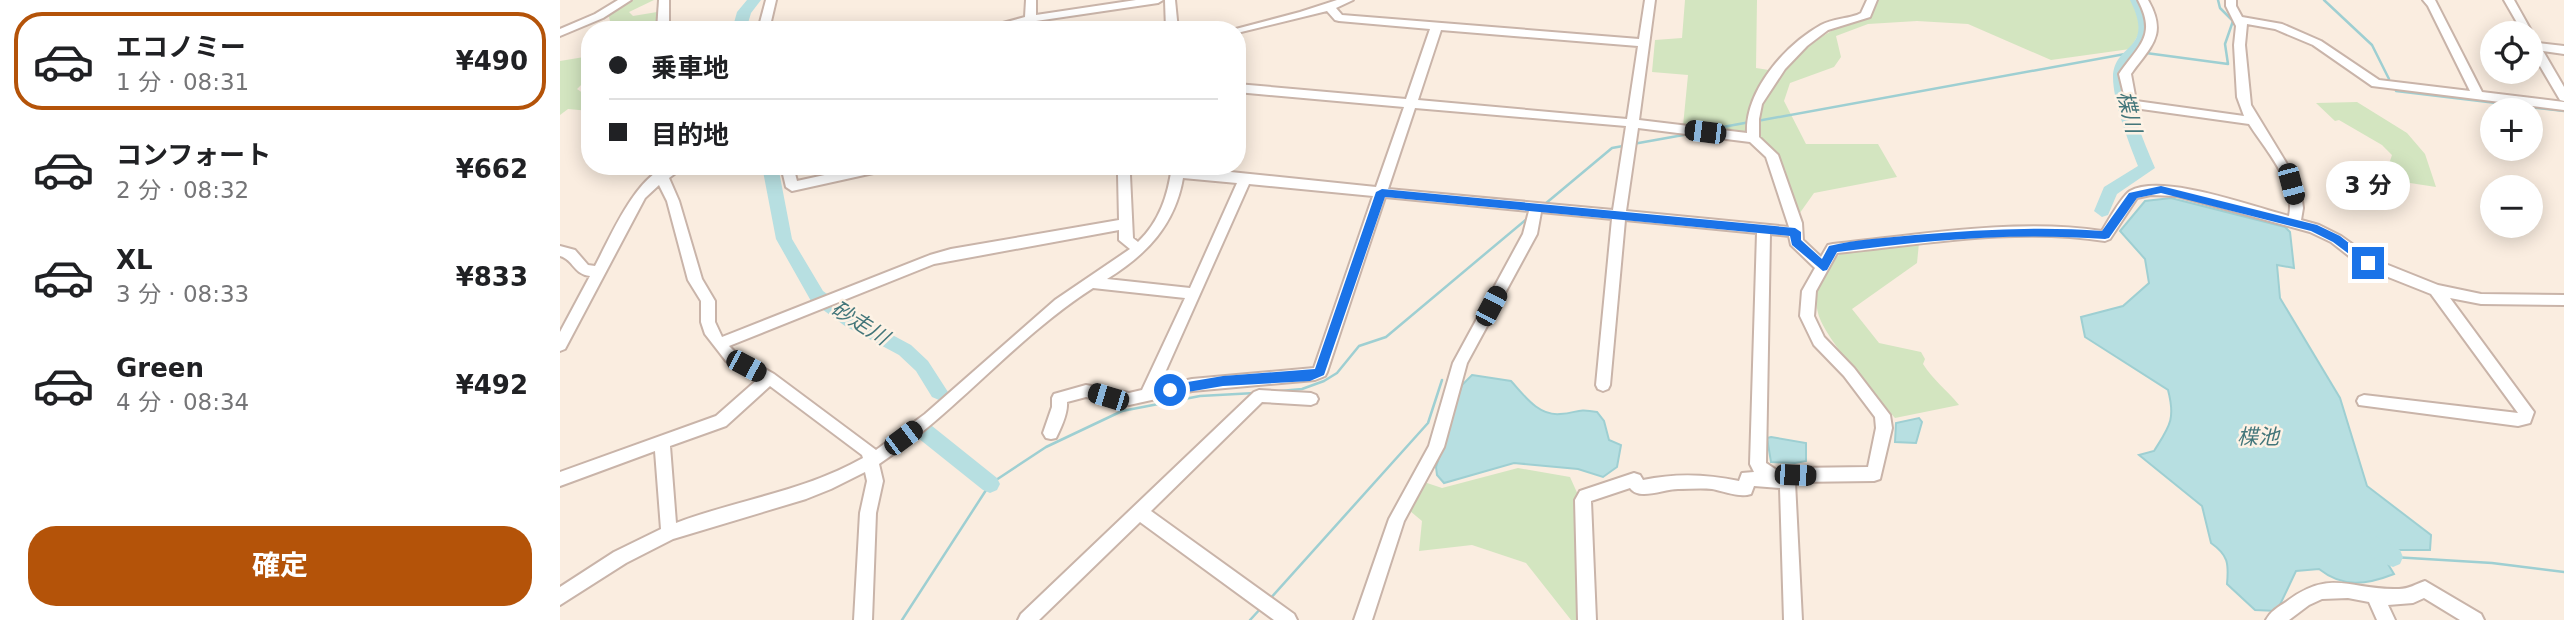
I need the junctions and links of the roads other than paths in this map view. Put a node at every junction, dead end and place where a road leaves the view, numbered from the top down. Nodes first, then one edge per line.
1 (626, 0) edge
2 (664, 0) edge
3 (771, 0) edge
4 (1031, 0) edge
5 (1158, 0) edge
6 (1170, 0) edge
7 (1348, 0) edge
8 (1650, 0) edge
9 (1872, 0) edge
10 (2143, 0) edge
11 (2231, 0) edge
12 (2428, 0) edge
13 (2509, 0) edge
14 (1330, 7) junction
15 (2241, 20) junction
16 (588, 21) edge
17 (663, 21) edge
18 (765, 21) edge
19 (1030, 21) edge
20 (1046, 21) edge
21 (1171, 21) edge
22 (2521, 21) edge
23 (581, 24) edge
24 (1437, 26) junction
25 (1246, 28) edge
26 (560, 33) edge
27 (1643, 43) junction
28 (2543, 45) edge
29 (2564, 50) edge
30 (2543, 60) edge
31 (1246, 89) edge
32 (2478, 95) junction
33 (2564, 97) edge
34 (1412, 103) junction
35 (2564, 106) edge
36 (2253, 121) junction
37 (1632, 123) junction
38 (1753, 138) junction
39 (659, 175) edge
40 (662, 175) edge
41 (790, 175) edge
42 (846, 175) edge
43 (1124, 175) edge
44 (1176, 175) edge
45 (1220, 175) edge
46 (1245, 178) junction
47 (1382, 192) junction
48 (1535, 207) junction
49 (1619, 215) junction
50 (2294, 222) junction
51 (1125, 224) junction
52 (1764, 230) junction
53 (1795, 232) junction
54 (1139, 249) junction
55 (560, 251) edge
56 (1823, 267) junction
57 (598, 272) junction
58 (1091, 283) junction
59 (2436, 289) junction
60 (1194, 294) junction
61 (2563, 301) edge
62 (720, 344) junction
63 (560, 345) edge
64 (769, 378) junction
65 (1603, 385) dead end
66 (1147, 396) junction
67 (1311, 399) dead end
68 (2364, 401) dead end
69 (1051, 433) dead end
70 (663, 444) junction
71 (872, 461) junction
72 (1781, 478) junction
73 (560, 479) edge
74 (1139, 512) junction
75 (669, 533) junction
76 (2375, 596) junction
77 (560, 597) edge
78 (863, 620) edge
79 (1027, 620) edge
80 (1288, 620) edge
81 (1363, 620) edge
82 (1587, 620) edge
83 (1793, 620) edge
84 (2275, 620) edge
85 (2386, 620) edge
86 (2475, 620) edge

1 - 16 street
2 - 17 street
3 - 18 street
4 - 19 street
5 - 20 street
6 - 21 street
7 - 14 street
8 - 27 street
9 - 38 street
10 - 36 street
11 - 15 street
12 - 32 street
13 - 22 street
14 - 24 street
14 - 25 street
15 - 32 street
15 - 36 street
23 - 26 street
24 - 27 street
24 - 34 street
27 - 37 street
28 - 29 street
30 - 33 street
31 - 34 street
32 - 35 street
34 - 37 street
34 - 47 street
36 - 50 street
37 - 38 street
37 - 49 street
38 - 53 street
39 - 57 street
40 - 62 street
41 - 42 street
43 - 51 street
44 - 54 street
45 - 46 street
46 - 47 street
46 - 60 street
47 - 48 street
47 - 66 street
48 - 49 street
48 - 81 street
49 - 52 street
49 - 65 street
50 - 56 street
50 - 59 street
51 - 54 street
51 - 62 street
52 - 53 street
52 - 72 street
53 - 56 street
54 - 58 street
55 - 57 street
56 - 72 street
57 - 63 street
58 - 60 street
58 - 71 street
59 - 61 street
59 - 68 street
60 - 66 street
62 - 64 street
64 - 70 street
64 - 71 street
66 - 69 street
67 - 74 street
70 - 73 street
70 - 75 street
71 - 75 street
71 - 78 street
72 - 82 street
72 - 83 street
74 - 79 street
74 - 80 street
75 - 77 street
76 - 84 street
76 - 85 street
76 - 86 street

